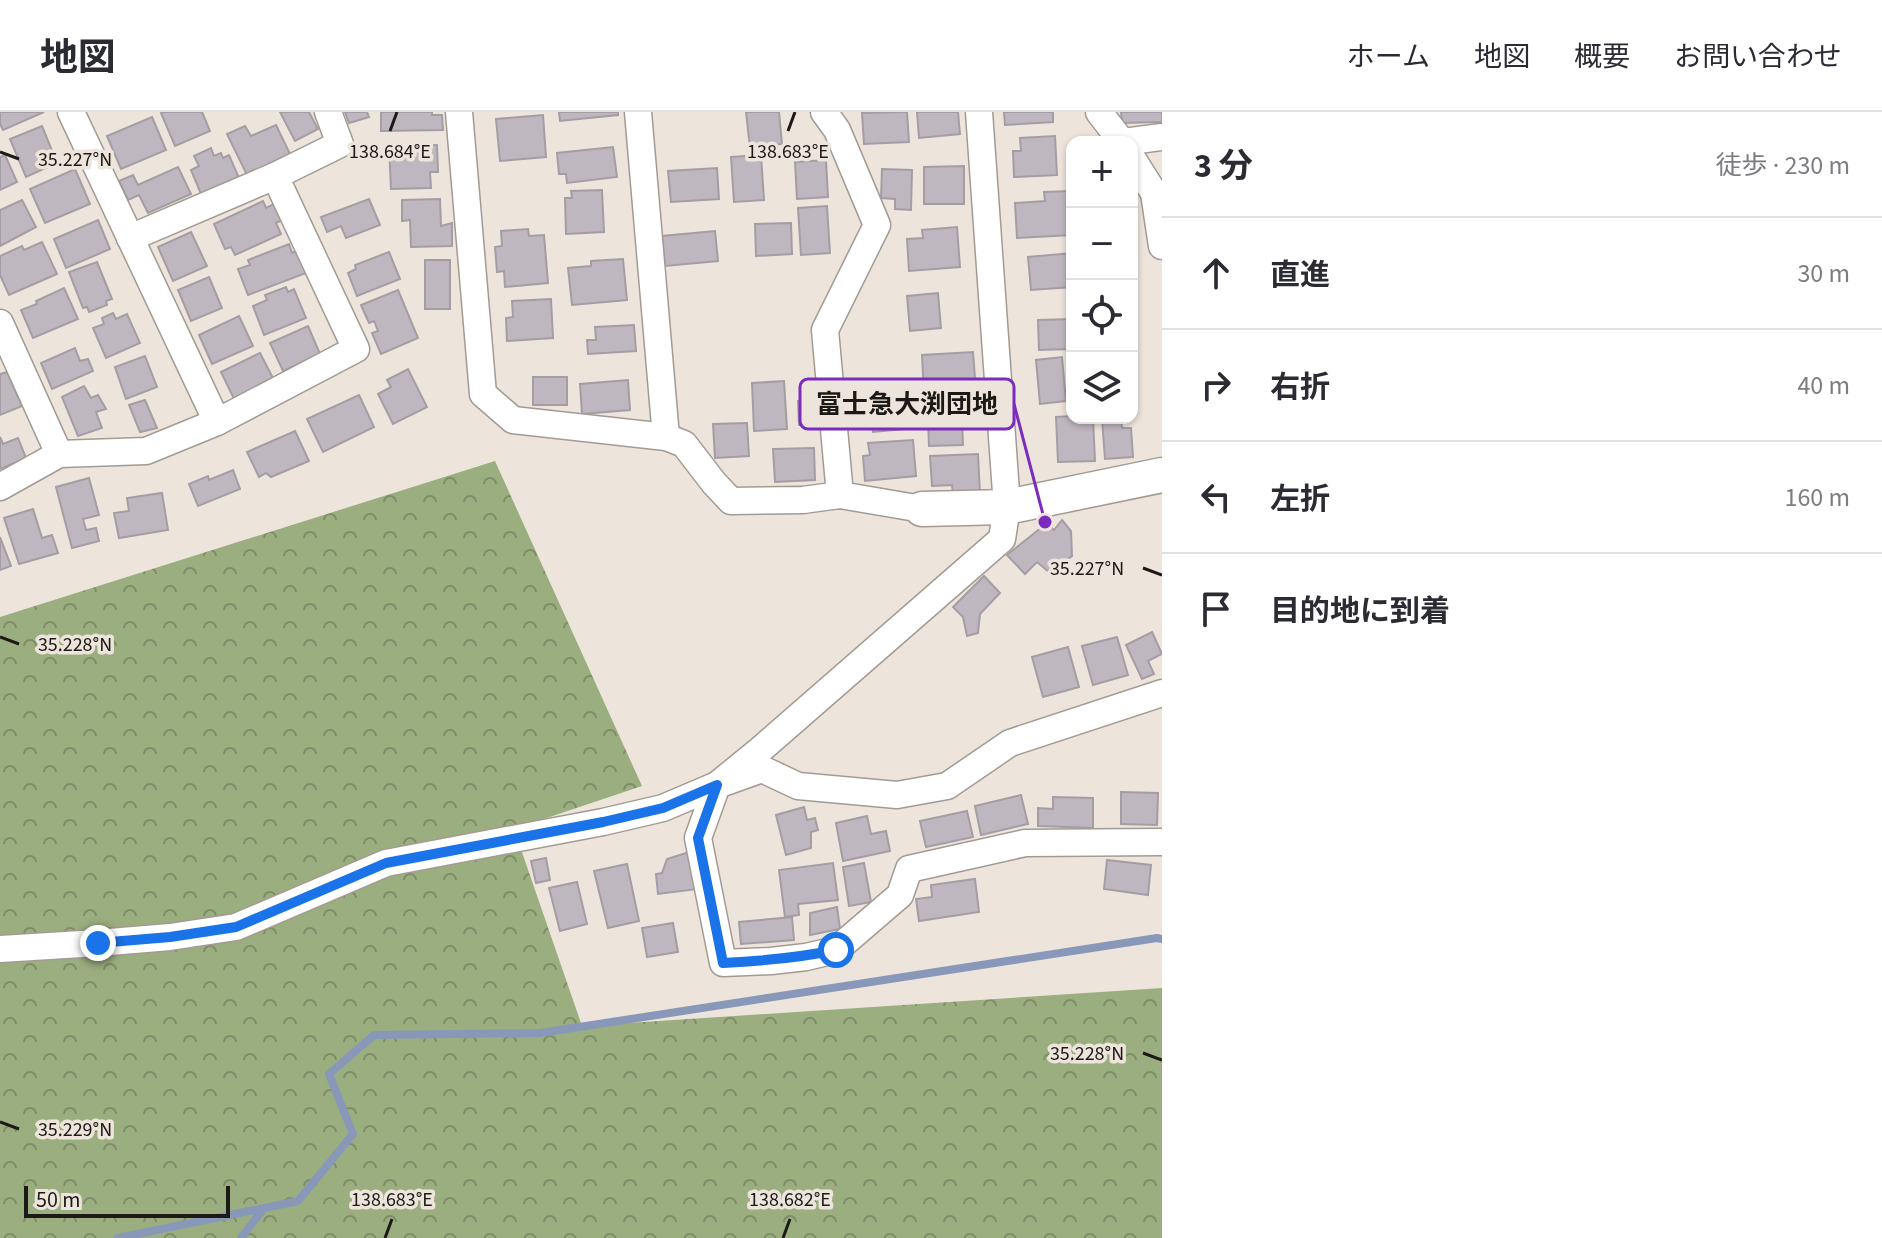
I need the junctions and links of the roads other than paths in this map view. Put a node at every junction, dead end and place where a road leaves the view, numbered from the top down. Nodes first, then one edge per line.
1 (328, 112) edge
2 (459, 112) edge
3 (638, 112) edge
4 (824, 112) edge
5 (979, 112) edge
6 (1099, 112) edge
7 (82, 115) edge
8 (1118, 136) edge
9 (1162, 137) edge
10 (1138, 140) edge
11 (1138, 168) edge
12 (275, 176) junction
13 (130, 238) junction
14 (1162, 246) edge
15 (0, 323) edge
16 (217, 422) junction
17 (666, 437) junction
18 (59, 454) junction
19 (1162, 475) edge
20 (0, 487) edge
21 (840, 495) junction
22 (1007, 507) junction
23 (922, 509) joint
24 (1162, 693) edge
25 (717, 785) junction
26 (1162, 842) edge
27 (0, 949) edge

1 - 12 street
2 - 17 street
3 - 17 street
4 - 21 street
5 - 22 street
6 - 8 street
7 - 13 street
9 - 10 street
11 - 14 street
12 - 13 street
12 - 16 street
13 - 16 street
15 - 18 street
16 - 18 street
17 - 21 street
18 - 20 street
19 - 22 street
21 - 23 street
22 - 23 street
22 - 25 street
24 - 25 street
25 - 26 street
25 - 27 street

